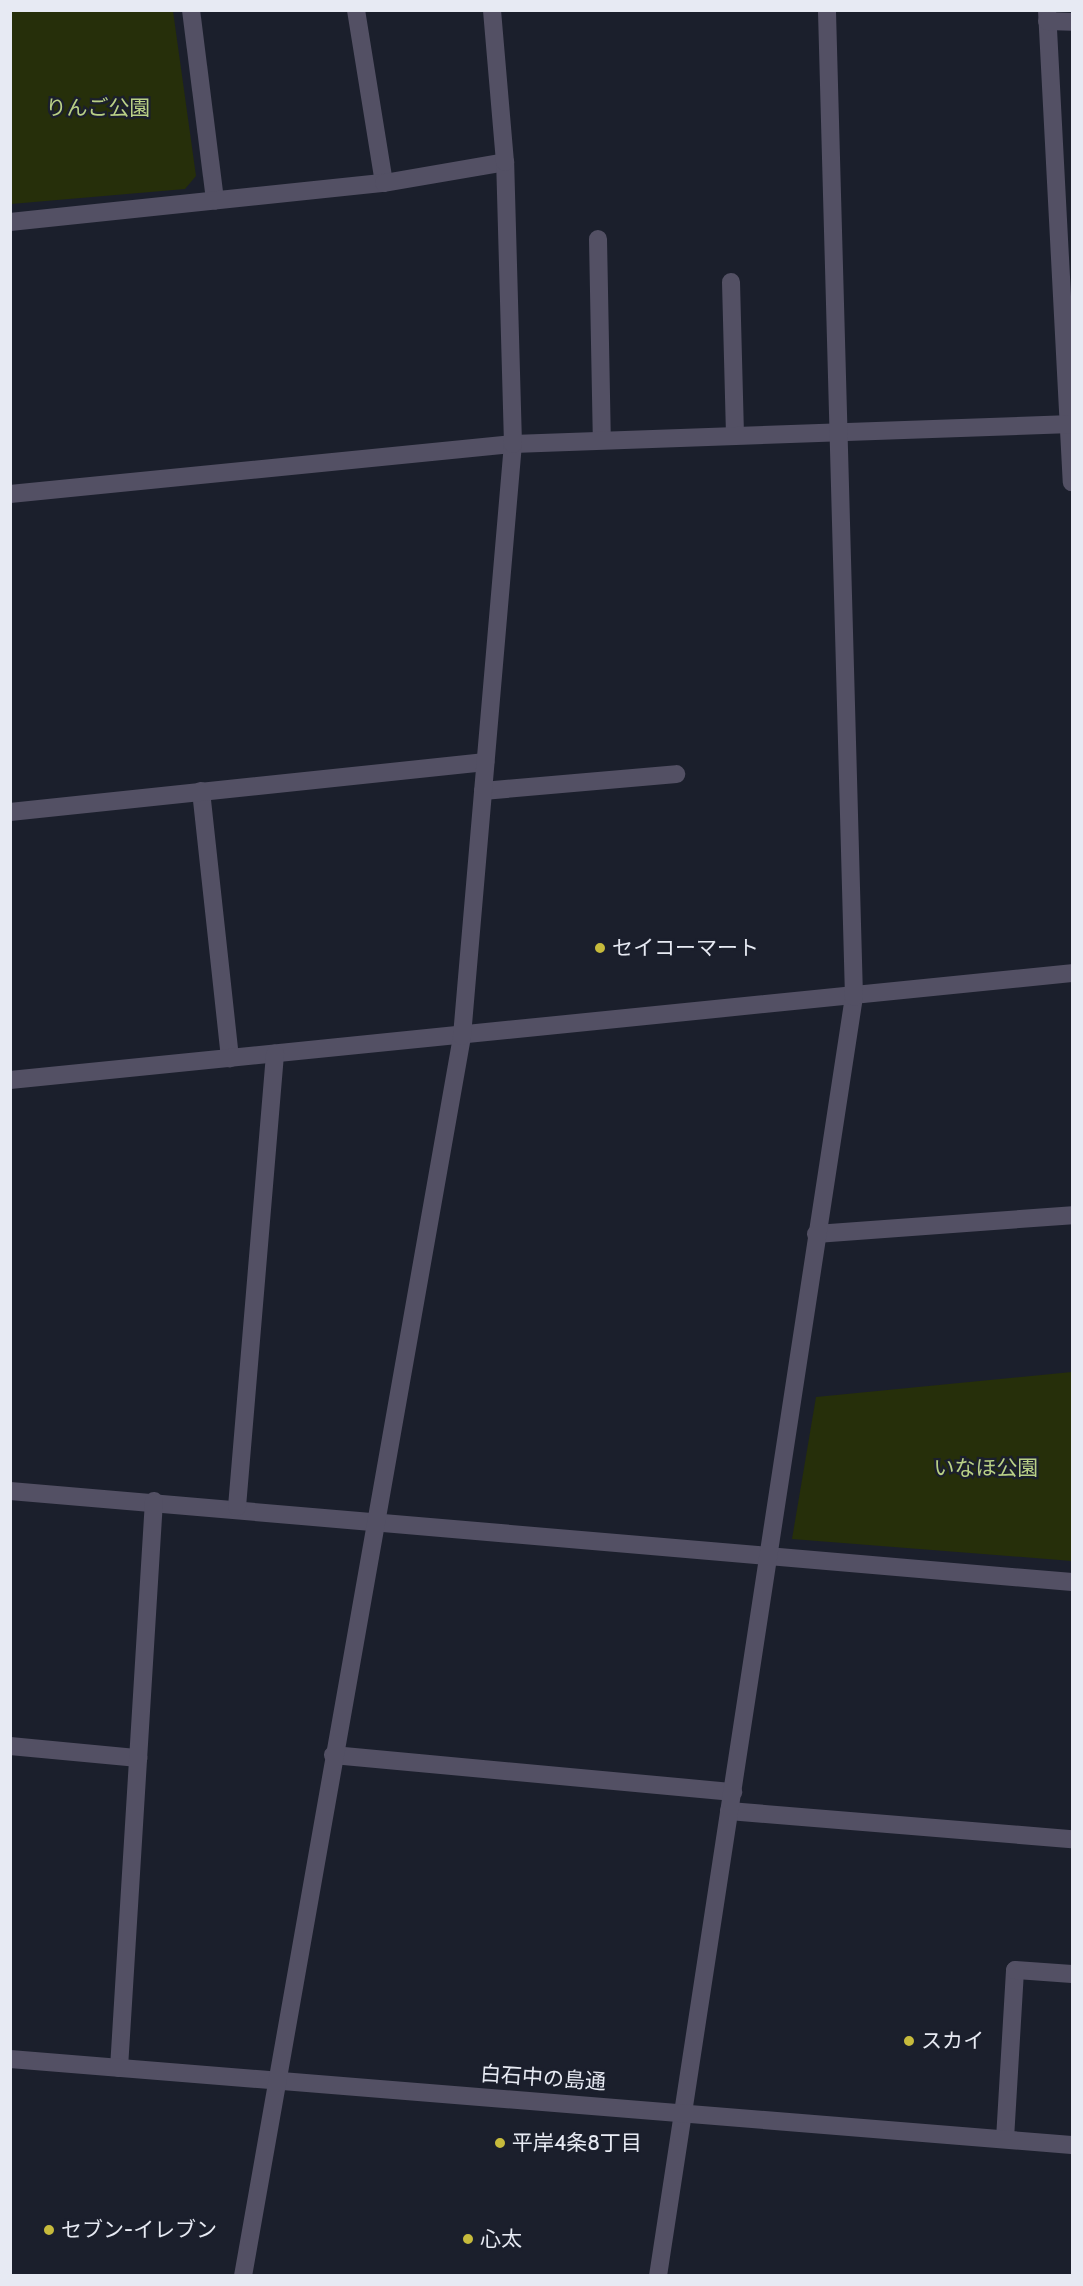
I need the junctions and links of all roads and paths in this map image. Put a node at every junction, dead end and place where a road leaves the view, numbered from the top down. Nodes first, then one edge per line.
1 (190, 10) edge
2 (356, 10) edge
3 (492, 10) edge
4 (827, 10) edge
5 (1047, 16) edge
6 (1072, 22) edge
7 (505, 162) junction
8 (384, 183) junction
9 (215, 200) junction
10 (10, 222) edge
11 (598, 239) dead end
12 (1066, 254) edge
13 (731, 282) dead end
14 (1071, 424) edge
15 (838, 430) junction
16 (735, 435) junction
17 (602, 440) junction
18 (513, 444) junction
19 (1072, 482) edge
20 (10, 494) edge
21 (485, 762) junction
22 (676, 774) dead end
23 (201, 791) junction
24 (483, 791) junction
25 (10, 812) edge
26 (1072, 973) edge
27 (854, 997) junction
28 (462, 1036) junction
29 (275, 1054) junction
30 (230, 1058) junction
31 (10, 1080) edge
32 (1072, 1215) edge
33 (816, 1234) junction
34 (10, 1491) edge
35 (154, 1501) junction
36 (237, 1507) junction
37 (375, 1521) junction
38 (767, 1558) junction
39 (1072, 1582) edge
40 (10, 1746) edge
41 (333, 1755) junction
42 (138, 1758) junction
43 (733, 1792) junction
44 (729, 1811) junction
45 (1072, 1839) edge
46 (1072, 1974) edge
47 (10, 2059) edge
48 (119, 2068) junction
49 (278, 2081) junction
50 (683, 2112) junction
51 (1005, 2139) junction
52 (1072, 2145) edge
53 (243, 2276) edge
54 (658, 2276) edge

1 - 9 street
2 - 8 street
3 - 7 street
4 - 15 street
5 - 6 street
5 - 12 street
7 - 8 street
7 - 18 street
8 - 9 street
9 - 10 street
11 - 17 street
12 - 14 street
13 - 16 street
14 - 15 street
14 - 19 street
15 - 16 street
15 - 27 street
16 - 17 street
17 - 18 street
18 - 20 street
18 - 21 street
21 - 23 street
21 - 24 street
22 - 24 street
23 - 25 street
23 - 30 street
24 - 28 street
26 - 27 street
27 - 28 street
27 - 33 street
28 - 29 street
28 - 37 street
29 - 30 street
29 - 36 street
30 - 31 street
32 - 33 street
33 - 38 street
34 - 35 street
35 - 36 street
35 - 42 street
36 - 37 street
37 - 38 street
37 - 41 street
38 - 39 street
38 - 43 street
40 - 42 street
41 - 43 street
41 - 49 street
42 - 48 street
43 - 44 street
44 - 45 street
44 - 50 street
46 - 51 street
47 - 48 street, 白石中の島通
48 - 49 street, 白石中の島通
49 - 50 street, 白石中の島通
49 - 53 street
50 - 51 street, 白石中の島通
50 - 54 street
51 - 52 street, 白石中の島通

